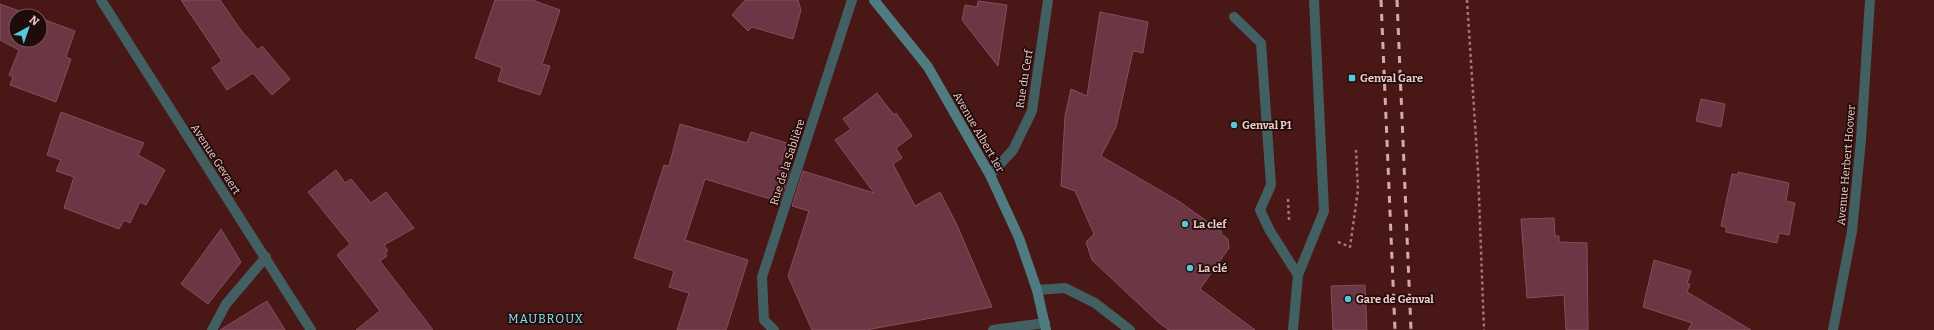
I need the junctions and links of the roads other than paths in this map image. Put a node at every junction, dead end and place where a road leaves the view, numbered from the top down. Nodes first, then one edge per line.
1 (101, 0) edge
2 (852, 0) edge
3 (874, 0) edge
4 (1048, 0) edge
5 (1314, 0) edge
6 (1870, 0) edge
7 (1234, 17) dead end
8 (990, 175) junction
9 (266, 257) junction
10 (1298, 275) junction
11 (1037, 290) junction
12 (1045, 326) edge
13 (212, 330) edge
14 (311, 330) edge
15 (774, 330) edge
16 (993, 330) edge
17 (1130, 330) edge
18 (1292, 330) edge
19 (1833, 330) edge

1 - 9 street, Avenue Gevaert
2 - 15 street, Rue de la Sablière
3 - 8 main road, Avenue Albert 1er
4 - 8 street, Rue du Cerf
5 - 10 street
6 - 19 street, Avenue Herbert Hoover
7 - 10 street
8 - 11 main road, Avenue Albert 1er
9 - 13 street
9 - 14 street, Avenue Gevaert
10 - 18 street
11 - 12 main road, Avenue Albert 1er
11 - 17 street
12 - 16 street

